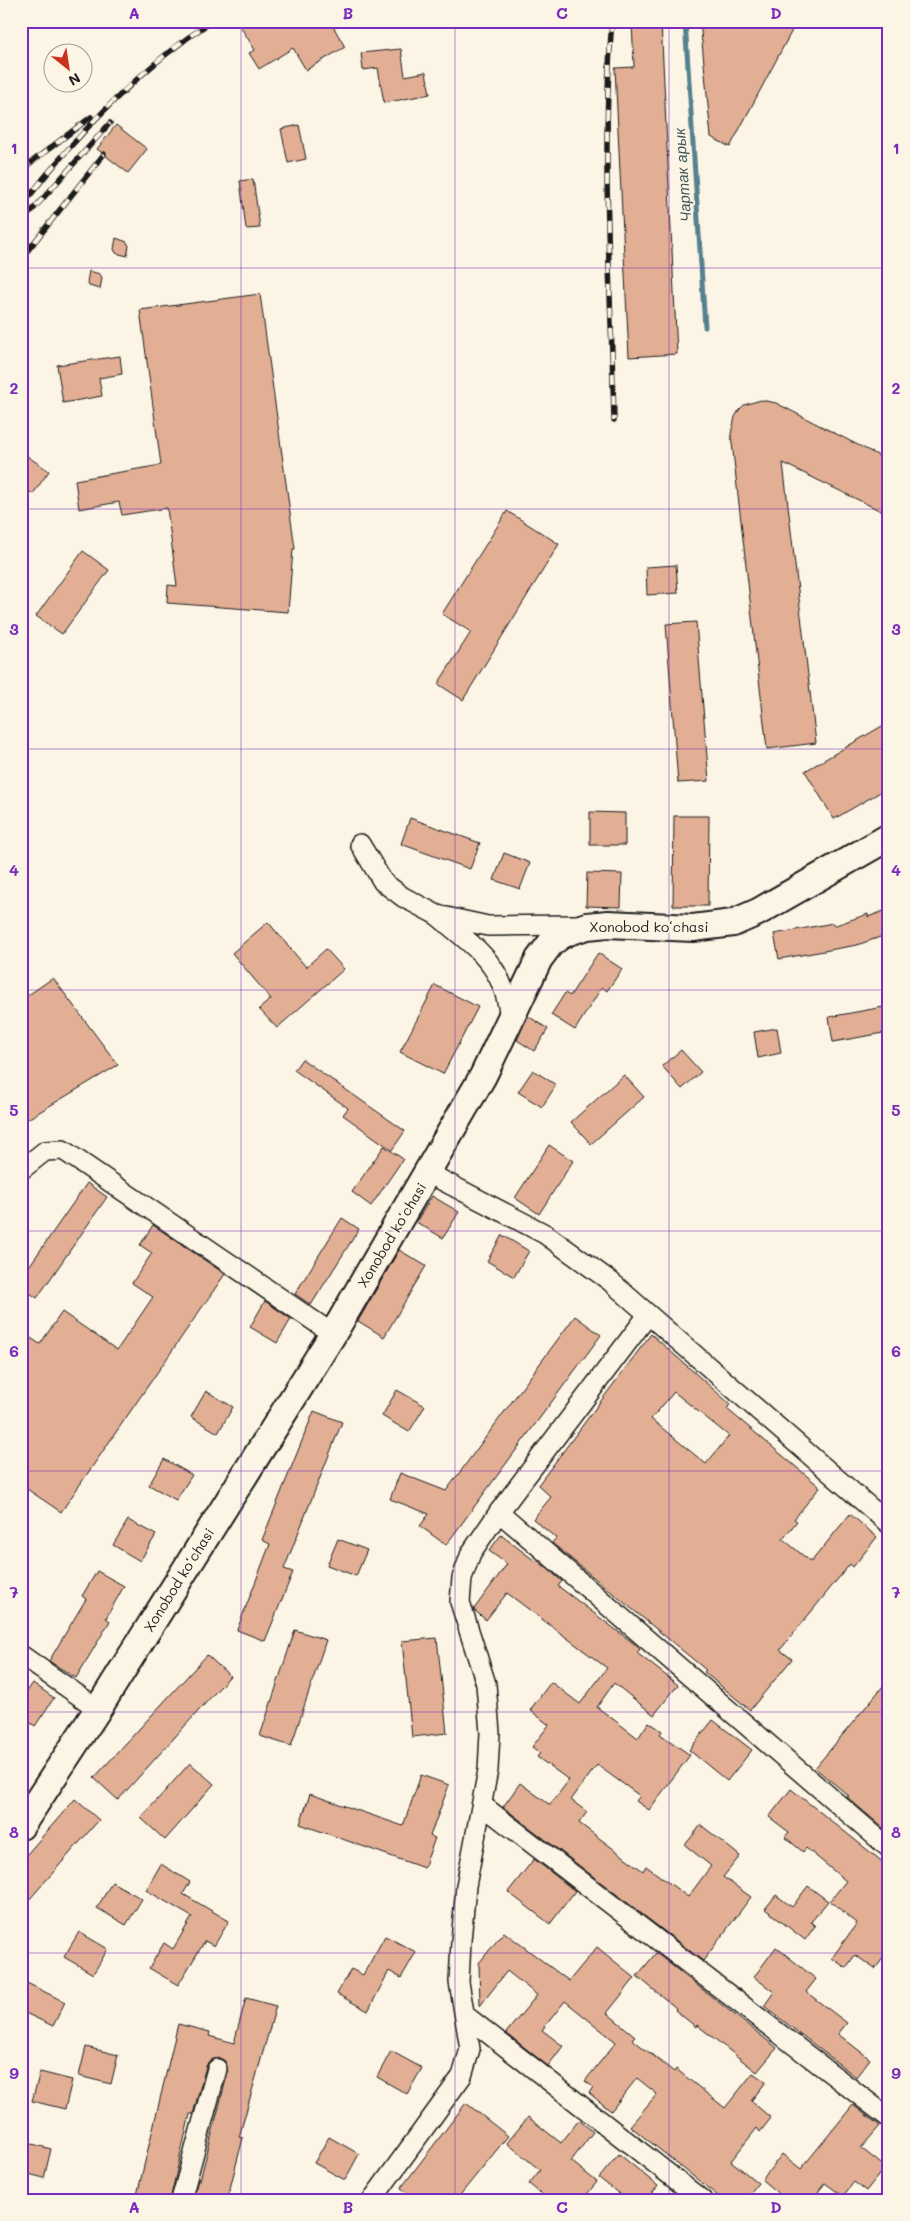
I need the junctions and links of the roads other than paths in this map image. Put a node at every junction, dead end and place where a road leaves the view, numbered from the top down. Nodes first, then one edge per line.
1 (889, 837) edge
2 (360, 844) dead end
3 (437, 915) junction
4 (598, 925) junction
5 (510, 1020) junction
6 (21, 1170) edge
7 (428, 1172) junction
8 (648, 1315) junction
9 (332, 1334) junction
10 (499, 1512) junction
11 (889, 1524) edge
12 (21, 1655) edge
13 (98, 1710) junction
14 (482, 1805) junction
15 (21, 1826) edge
16 (889, 1848) edge
17 (466, 2016) junction
18 (217, 2069) dead end
19 (889, 2118) edge
20 (375, 2198) edge
21 (181, 2200) edge
22 (702, 2200) edge

1 - 4 main road, Xonobod koʻchasi
2 - 3 street
3 - 4 street
3 - 5 street
4 - 5 main road, Xonobod koʻchasi
5 - 7 main road, Xonobod koʻchasi
6 - 9 street
7 - 8 street
7 - 9 main road, Xonobod koʻchasi
8 - 10 street
8 - 11 street
9 - 13 main road, Xonobod koʻchasi
10 - 14 street
10 - 16 street
12 - 13 street
13 - 15 main road, Xonobod koʻchasi
14 - 17 street
14 - 19 street
17 - 20 street
17 - 22 street
18 - 21 street

